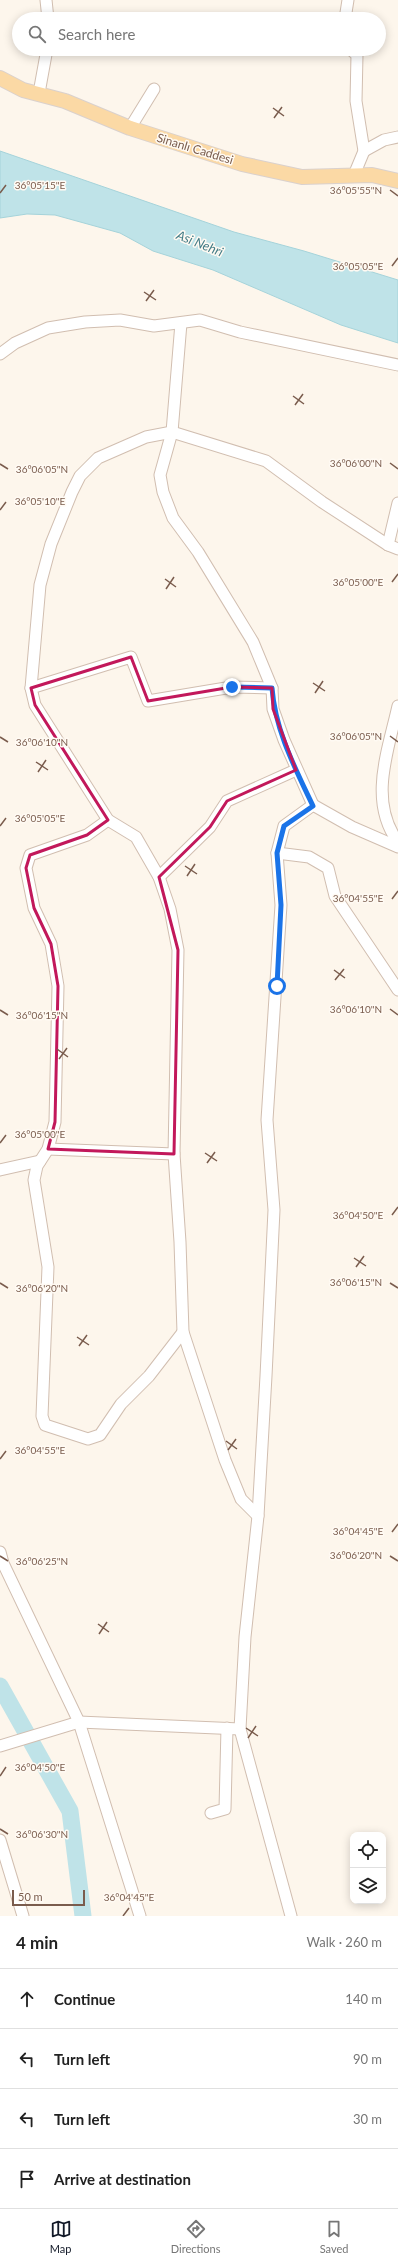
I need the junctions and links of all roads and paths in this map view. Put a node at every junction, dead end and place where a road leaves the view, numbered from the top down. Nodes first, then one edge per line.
1 (46, 0) edge
2 (348, 0) edge
3 (47, 12) edge
4 (346, 12) edge
5 (46, 56) edge
6 (354, 56) edge
7 (0, 78) edge
8 (154, 89) dead end
9 (38, 93) junction
10 (130, 128) junction
11 (398, 137) edge
12 (364, 151) junction
13 (354, 175) junction
14 (398, 180) edge
15 (181, 324) junction
16 (0, 354) edge
17 (398, 365) edge
18 (172, 432) junction
19 (398, 503) edge
20 (393, 547) edge
21 (31, 688) junction
22 (272, 688) junction
23 (398, 706) edge
24 (296, 770) junction
25 (313, 806) junction
26 (108, 820) junction
27 (398, 842) edge
28 (398, 847) edge
29 (277, 853) junction
30 (159, 877) junction
31 (398, 990) edge
32 (48, 1150) junction
33 (174, 1154) junction
34 (40, 1161) junction
35 (0, 1170) edge
36 (183, 1332) junction
37 (258, 1516) junction
38 (0, 1552) edge
39 (79, 1722) junction
40 (227, 1728) junction
41 (240, 1729) junction
42 (0, 1746) edge
43 (211, 1814) dead end
44 (0, 1840) edge
45 (23, 1916) edge
46 (140, 1916) edge
47 (291, 1916) edge

1 - 3 street
2 - 4 street
5 - 9 street
6 - 12 street
7 - 9 main road, Sinanlı Caddesi
8 - 10 street
9 - 10 main road, Sinanlı Caddesi
10 - 13 main road, Sinanlı Caddesi
11 - 12 street
12 - 13 street
13 - 14 main road, Sinanlı Caddesi
15 - 16 street
15 - 17 street
15 - 18 street
18 - 20 street
18 - 21 street
18 - 22 street
19 - 20 street
21 - 22 street
21 - 26 street
22 - 24 street
23 - 27 street
24 - 25 street
24 - 30 street
25 - 28 street
25 - 29 street
26 - 30 street
26 - 32 street
29 - 31 street
29 - 37 street
30 - 33 street
32 - 33 street
32 - 34 street
33 - 36 street
34 - 35 street
34 - 36 street
36 - 37 street
37 - 41 street
38 - 39 street
39 - 40 street
39 - 42 street
39 - 46 street
40 - 41 street
40 - 43 street
41 - 47 street
44 - 45 street

